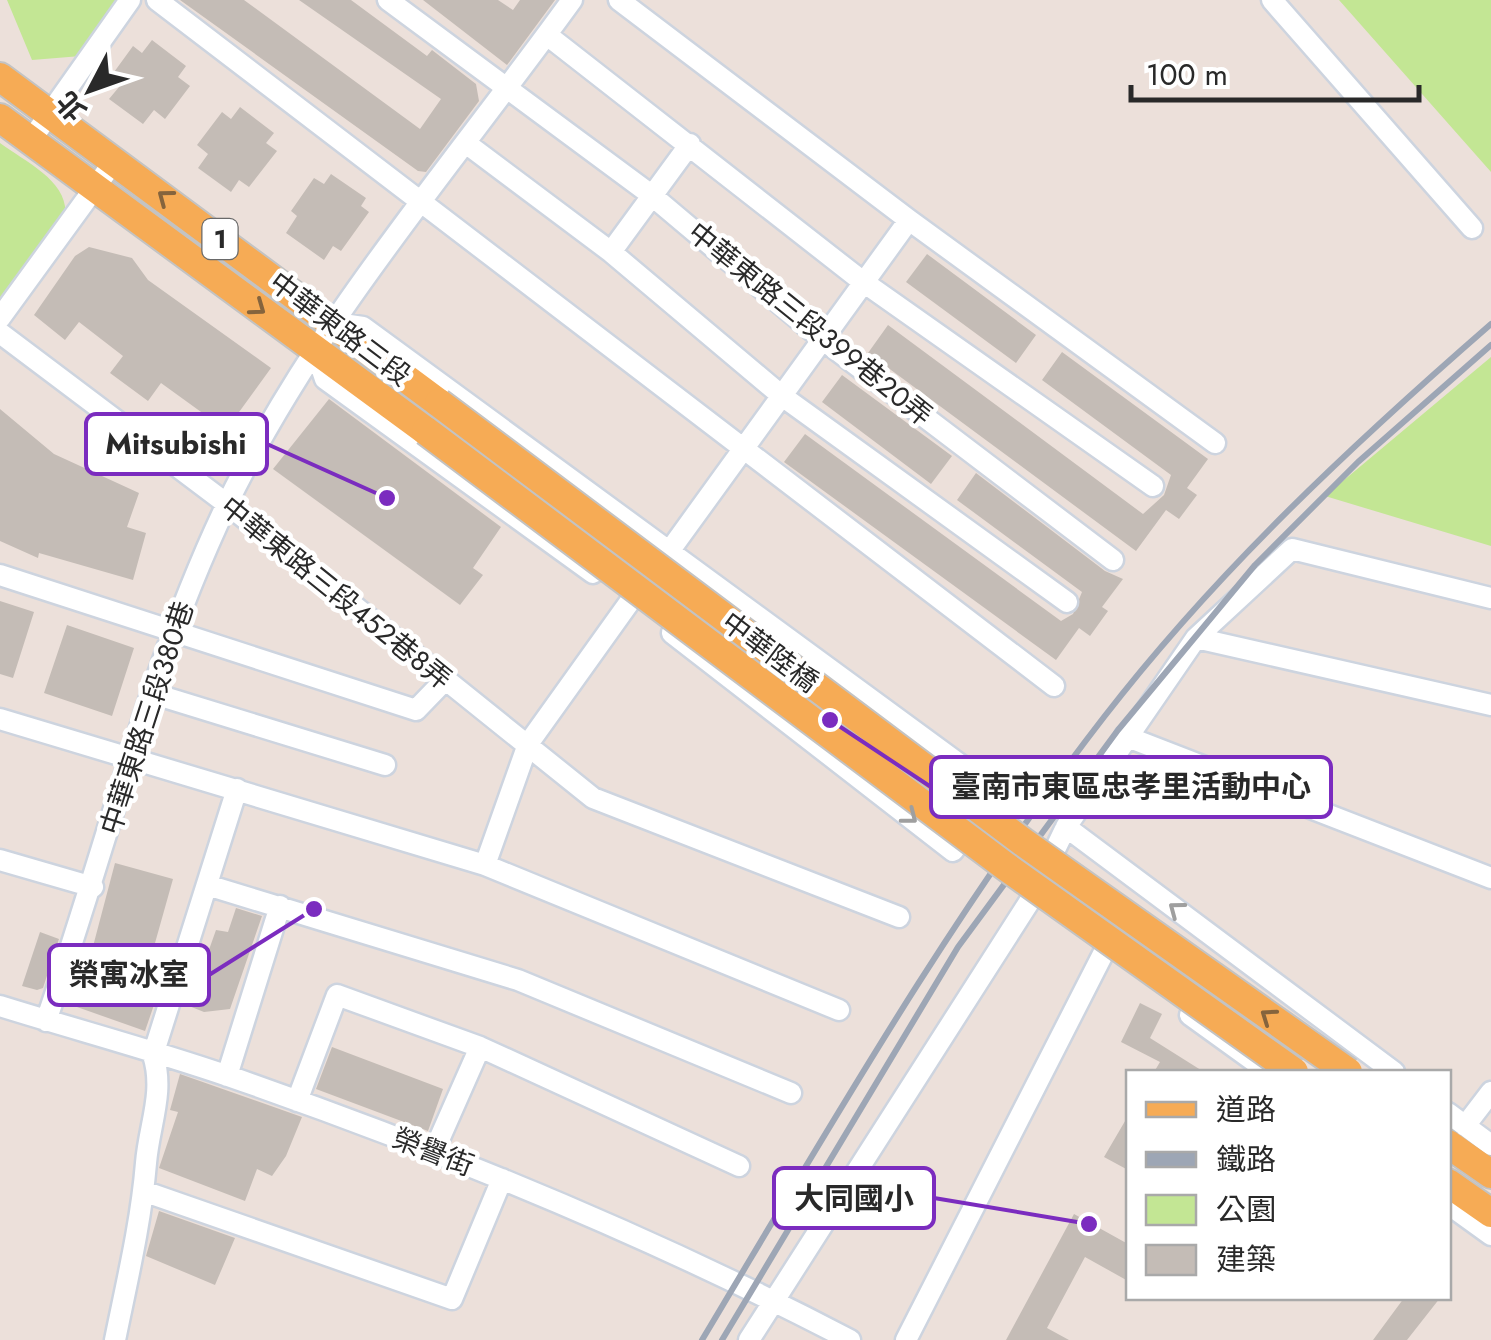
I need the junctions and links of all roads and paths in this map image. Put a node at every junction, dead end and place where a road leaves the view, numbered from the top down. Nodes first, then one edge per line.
1 (130, 0) edge
2 (157, 0) edge
3 (388, 0) edge
4 (572, 0) edge
5 (619, 0) edge
6 (1272, 0) edge
7 (547, 34) junction
8 (0, 77) edge
9 (508, 88) junction
10 (50, 113) junction
11 (0, 118) edge
12 (31, 140) junction
13 (467, 144) junction
14 (690, 144) junction
15 (115, 160) junction
16 (95, 189) junction
17 (650, 194) junction
18 (424, 200) junction
19 (909, 220) junction
20 (1472, 228) dead end
21 (612, 252) junction
22 (862, 281) junction
23 (0, 318) edge
24 (333, 323) junction
25 (0, 333) edge
26 (822, 339) junction
27 (315, 349) junction
28 (782, 396) junction
29 (439, 403) joint
30 (426, 431) joint
31 (1215, 443) dead end
32 (742, 451) junction
33 (1152, 486) dead end
34 (227, 504) junction
35 (668, 552) junction
36 (1113, 560) dead end
37 (0, 575) edge
38 (1491, 598) edge
39 (630, 600) junction
40 (1067, 602) dead end
41 (170, 632) junction
42 (1196, 638) junction
43 (444, 681) junction
44 (1054, 686) dead end
45 (152, 693) junction
46 (1491, 704) edge
47 (0, 719) edge
48 (1124, 736) junction
49 (528, 744) junction
50 (133, 758) junction
51 (385, 765) dead end
52 (237, 789) junction
53 (1066, 827) junction
54 (0, 860) edge
55 (484, 866) junction
56 (1491, 878) edge
57 (207, 885) junction
58 (93, 886) junction
59 (1031, 898) junction
60 (280, 906) junction
61 (899, 917) dead end
62 (1104, 952) junction
63 (0, 1006) edge
64 (838, 1010) dead end
65 (46, 1020) junction
66 (480, 1047) junction
67 (153, 1056) junction
68 (1267, 1070) edge
69 (1291, 1070) edge
70 (1345, 1070) edge
71 (1391, 1070) edge
72 (227, 1076) junction
73 (791, 1092) dead end
74 (1491, 1092) edge
75 (297, 1102) junction
76 (1454, 1128) edge
77 (1491, 1146) edge
78 (434, 1151) junction
79 (739, 1166) dead end
80 (1491, 1174) edge
81 (502, 1179) junction
82 (1451, 1185) edge
83 (146, 1192) junction
84 (1451, 1206) edge
85 (1491, 1213) edge
86 (1491, 1235) edge
87 (774, 1300) junction
88 (115, 1340) edge
89 (749, 1340) edge
90 (850, 1340) edge
91 (906, 1340) edge

1 - 10 street
2 - 18 street
3 - 9 street, 中華東路三段399巷20弄
4 - 7 street, 中華東路三段380巷
5 - 19 street
6 - 20 street
7 - 9 street, 中華東路三段380巷
7 - 14 street
8 - 10 main road, 中華東路三段 / 1
9 - 13 street, 中華東路三段380巷
9 - 17 street, 中華東路三段399巷20弄
10 - 12 street
10 - 15 main road, 中華東路三段 / 1
11 - 12 main road, 中華東路三段 / 1
12 - 16 main road, 中華東路三段 / 1
13 - 18 street, 中華東路三段380巷
13 - 21 street
14 - 17 street
14 - 22 street
15 - 16 street
24 -> 15 main road, 中華東路三段 / 1
16 - 23 street
16 -> 27 main road, 中華東路三段 / 1
17 - 21 street
17 - 26 street, 中華東路三段399巷20弄
18 - 24 street, 中華東路三段380巷
18 - 32 street
19 - 22 street
19 - 31 street
21 - 28 street
22 - 26 street
22 - 33 street
24 - 27 street, 中華東路三段380巷
24 - 29 main road, 中華東路三段 / 1
24 - 35 street
25 - 34 street, 中華東路三段452巷8弄
26 - 28 street
26 - 36 street, 中華東路三段399巷20弄
27 - 30 main road, 中華東路三段 / 1
27 - 34 street, 中華東路三段380巷
27 - 39 street
28 - 32 street
28 - 40 street
70 -> 29 main road, 中華陸橋 / 1, bridge
30 - 69 main road, 中華陸橋 / 1, bridge
32 - 35 street
32 - 44 street
34 - 41 street, 中華東路三段380巷
34 - 43 street, 中華東路三段452巷8弄
39 -> 35 street
37 - 41 street
38 - 42 street
39 - 49 street
41 - 43 street
41 - 45 street, 中華東路三段380巷
42 - 46 street
42 - 48 street
43 - 49 street, 中華東路三段452巷8弄
45 - 50 street, 中華東路三段380巷
45 - 51 street
47 - 50 street
48 - 53 street
48 - 56 street
49 - 55 street
49 - 61 street, 中華東路三段452巷8弄
50 - 52 street
50 - 58 street, 中華東路三段380巷
52 - 55 street
52 - 57 street
53 - 59 street
71 -> 53 street
54 - 58 street
55 - 64 street
57 - 60 street
57 - 67 street
58 - 65 street, 中華東路三段380巷
59 - 62 street
59 - 87 street
60 - 72 street
60 - 73 street
62 - 68 street
62 - 91 street
63 - 65 street, 榮譽街
65 - 67 street, 榮譽街
66 - 75 street
66 - 78 street
66 - 79 street
67 - 72 street, 榮譽街
67 - 83 street
72 - 75 street, 榮譽街
74 - 76 street
75 - 78 street, 榮譽街
76 - 77 street
76 - 80 main road
78 - 81 street, 榮譽街
81 - 83 street
81 - 87 street, 榮譽街
82 - 85 main road
83 - 88 street
84 - 86 street
87 - 89 street
87 - 90 street, 榮譽街

